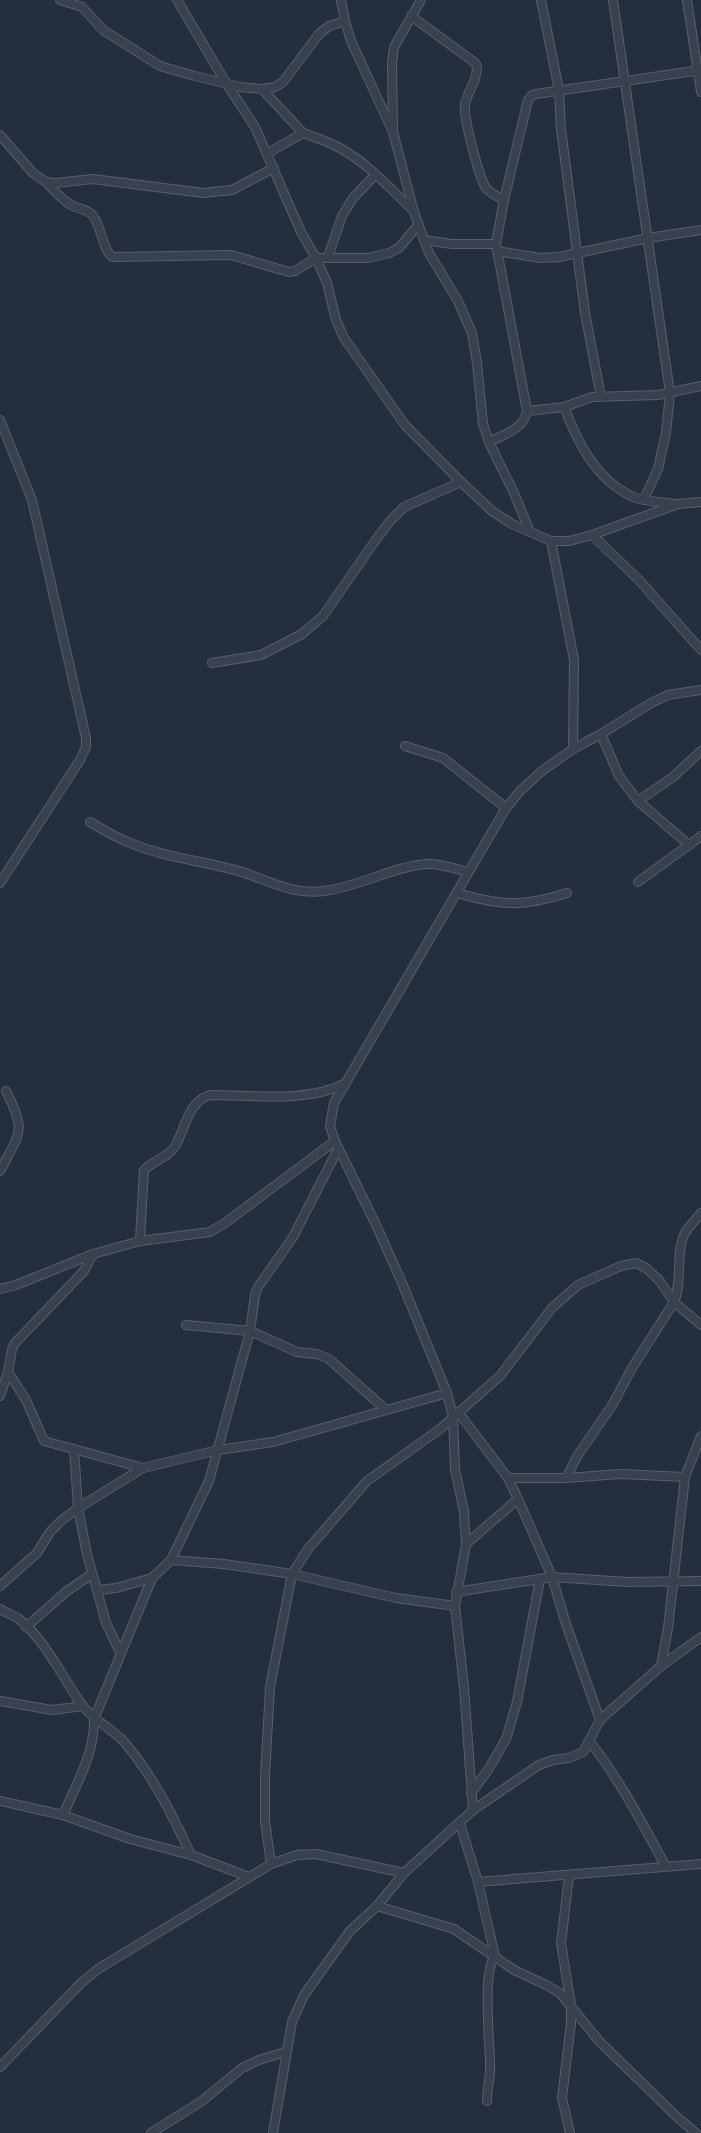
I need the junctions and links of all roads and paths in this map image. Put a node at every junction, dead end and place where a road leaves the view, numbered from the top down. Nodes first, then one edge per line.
1 (60, 0) edge
2 (177, 0) edge
3 (341, 0) edge
4 (421, 0) edge
5 (541, 0) edge
6 (613, 0) edge
7 (687, 0) edge
8 (411, 16) junction
9 (345, 21) junction
10 (700, 70) edge
11 (624, 80) junction
12 (226, 83) junction
13 (262, 89) junction
14 (559, 90) junction
15 (701, 92) edge
16 (393, 132) junction
17 (303, 133) junction
18 (0, 136) edge
19 (268, 153) junction
20 (274, 168) junction
21 (375, 175) junction
22 (46, 182) junction
23 (504, 200) junction
24 (414, 212) junction
25 (418, 225) junction
26 (701, 230) edge
27 (648, 238) junction
28 (424, 240) junction
29 (496, 247) junction
30 (577, 252) junction
31 (328, 257) junction
32 (316, 258) junction
33 (701, 386) edge
34 (670, 393) junction
35 (601, 397) junction
36 (564, 407) junction
37 (527, 411) junction
38 (0, 420) edge
39 (489, 442) junction
40 (461, 482) junction
41 (644, 499) junction
42 (701, 502) edge
43 (678, 504) junction
44 (530, 532) junction
45 (592, 535) junction
46 (551, 541) junction
47 (701, 650) edge
48 (212, 663) dead end
49 (701, 690) edge
50 (601, 734) junction
51 (405, 746) dead end
52 (573, 749) junction
53 (701, 751) edge
54 (638, 800) junction
55 (506, 808) junction
56 (90, 822) dead end
57 (701, 836) edge
58 (689, 845) junction
59 (468, 872) junction
60 (638, 882) dead end
61 (0, 883) edge
62 (457, 893) junction
63 (567, 893) dead end
64 (344, 1084) junction
65 (6, 1091) dead end
66 (337, 1145) junction
67 (0, 1171) edge
68 (701, 1213) edge
69 (140, 1241) junction
70 (93, 1254) junction
71 (0, 1289) edge
72 (674, 1302) junction
73 (186, 1325) dead end
74 (701, 1325) edge
75 (250, 1331) junction
76 (8, 1372) junction
77 (447, 1392) junction
78 (0, 1396) edge
79 (385, 1409) junction
80 (456, 1414) junction
81 (701, 1436) edge
82 (74, 1449) junction
83 (218, 1450) junction
84 (143, 1468) junction
85 (685, 1476) junction
86 (508, 1478) junction
87 (566, 1478) junction
88 (518, 1499) junction
89 (78, 1508) junction
90 (466, 1544) junction
91 (171, 1560) junction
92 (92, 1574) junction
93 (292, 1574) junction
94 (552, 1577) junction
95 (152, 1578) junction
96 (540, 1579) junction
97 (701, 1581) edge
98 (673, 1582) junction
99 (0, 1586) edge
100 (98, 1590) junction
101 (456, 1592) junction
102 (455, 1606) junction
103 (0, 1609) edge
104 (26, 1627) junction
105 (701, 1637) edge
106 (121, 1654) junction
107 (661, 1666) junction
108 (0, 1700) edge
109 (83, 1706) junction
110 (94, 1719) junction
111 (600, 1720) junction
112 (590, 1742) junction
113 (471, 1793) junction
114 (0, 1801) edge
115 (473, 1810) junction
116 (63, 1815) junction
117 (460, 1824) junction
118 (192, 1855) junction
119 (271, 1864) junction
120 (701, 1864) edge
121 (665, 1866) junction
122 (404, 1873) junction
123 (569, 1876) junction
124 (249, 1877) junction
125 (478, 1882) junction
126 (377, 1906) junction
127 (495, 1956) junction
128 (571, 2005) junction
129 (285, 2052) junction
130 (0, 2067) edge
131 (487, 2100) dead end
132 (151, 2133) edge
133 (273, 2133) edge
134 (570, 2133) edge
135 (696, 2133) edge

1 - 12 street
2 - 12 street
3 - 9 street
4 - 8 street
5 - 14 street
6 - 11 street
7 - 10 street
8 - 16 street
8 - 23 street
9 - 13 street
9 - 16 street
10 - 11 street
10 - 15 street
11 - 14 street
11 - 27 street
12 - 13 street
12 - 19 street
13 - 17 street
14 - 23 street
14 - 30 street
16 - 24 street
17 - 19 street
17 - 21 street
18 - 22 street
19 - 20 street
20 - 22 street
20 - 32 street
21 - 24 street
21 - 31 street
22 - 32 street
23 - 29 street
24 - 25 street
25 - 28 street
25 - 31 street
26 - 27 street
27 - 30 street
27 - 34 street
28 - 29 street
28 - 39 street
29 - 30 street
29 - 37 street
30 - 35 street
31 - 32 street
32 - 40 street
33 - 34 street
34 - 35 street
34 - 41 street
35 - 36 street
36 - 37 street
36 - 41 street
37 - 39 street
38 - 61 street
39 - 44 street
40 - 44 street
40 - 48 street
41 - 43 street
42 - 43 street
43 - 45 street
44 - 46 street
45 - 46 street
45 - 47 street
46 - 52 street
49 - 50 street
50 - 52 street
50 - 54 street
51 - 55 street
52 - 55 street
53 - 54 street
54 - 58 street
55 - 59 street
56 - 59 street
57 - 58 street
58 - 60 street
59 - 62 street
62 - 63 street
62 - 64 street
64 - 66 street
64 - 69 street
65 - 67 street
66 - 69 street
66 - 75 street
66 - 77 street
68 - 72 street
69 - 70 street
70 - 71 street
70 - 76 street
72 - 74 street
72 - 80 street
72 - 87 street
73 - 75 street
75 - 79 street
75 - 83 street
76 - 78 street
76 - 82 street
77 - 79 street
77 - 80 street
79 - 83 street
80 - 86 street
80 - 90 street
80 - 93 street
81 - 85 street
82 - 84 street
82 - 89 street
83 - 84 street
83 - 91 street
84 - 89 street
85 - 87 street
85 - 98 street
86 - 87 street
86 - 88 street
88 - 90 street
88 - 94 street
89 - 92 street
89 - 99 street
90 - 101 street
91 - 93 street
91 - 95 street
92 - 100 street
92 - 104 street
93 - 102 street
93 - 119 street
94 - 96 street
94 - 98 street
94 - 111 street
95 - 100 street
95 - 106 street
96 - 101 street
96 - 113 street
97 - 98 street
98 - 107 street
100 - 106 street
101 - 102 street
102 - 113 street
103 - 104 street
104 - 109 street
105 - 107 street
106 - 110 street
107 - 111 street
108 - 109 street
109 - 110 street
110 - 116 street
110 - 118 street
111 - 112 street
112 - 115 street
112 - 121 street
113 - 115 street
114 - 116 street
115 - 117 street
116 - 118 street
117 - 122 street
117 - 125 street
118 - 124 street
119 - 122 street
119 - 124 street
120 - 121 street
121 - 123 street
122 - 126 street
123 - 125 street
123 - 128 street
124 - 130 street
125 - 127 street
126 - 127 street
126 - 129 street
127 - 128 street
127 - 131 street
128 - 134 street
128 - 135 street
129 - 132 street
129 - 133 street

